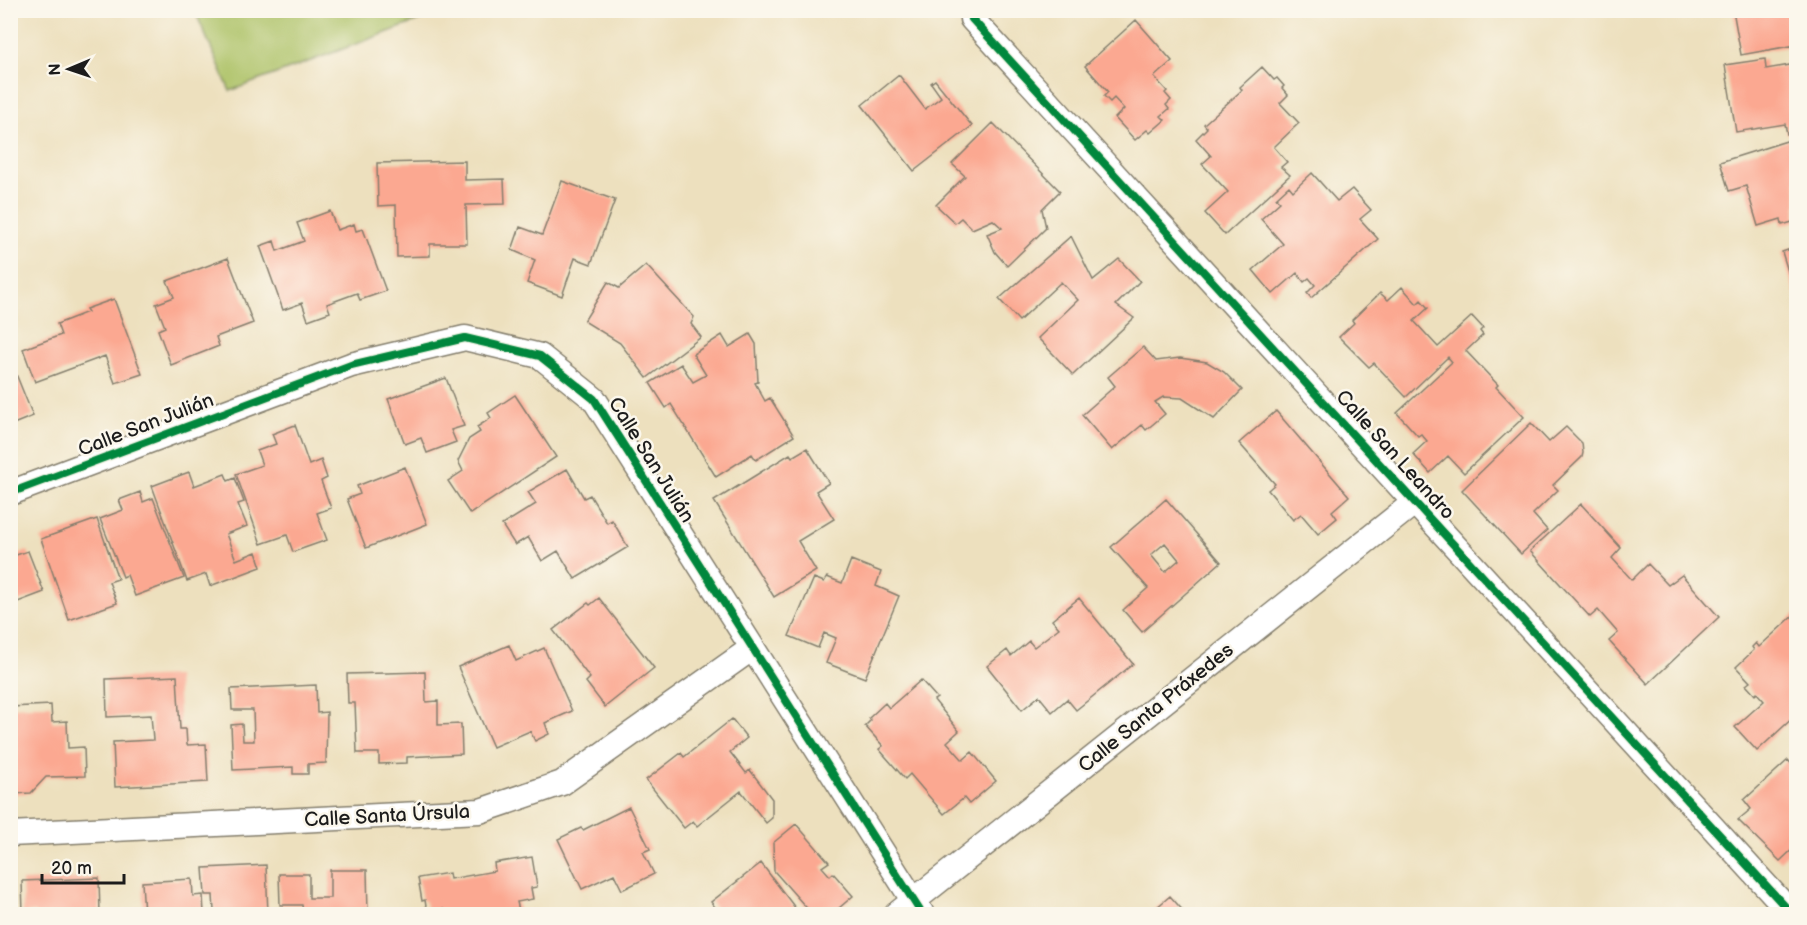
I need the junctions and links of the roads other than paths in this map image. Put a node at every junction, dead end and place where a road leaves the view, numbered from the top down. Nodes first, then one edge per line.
1 (972, 19) dead end
2 (10, 493) edge
3 (1415, 502) junction
4 (751, 649) junction
5 (10, 834) edge
6 (911, 910) edge
7 (1792, 915) edge

1 - 3 street, Calle San Leandro
2 - 4 street, Calle San Julián
3 - 6 street, Calle Santa Práxedes
3 - 7 street, Calle San Leandro
4 - 5 street, Calle Santa Úrsula
4 - 6 street, Calle San Julián

